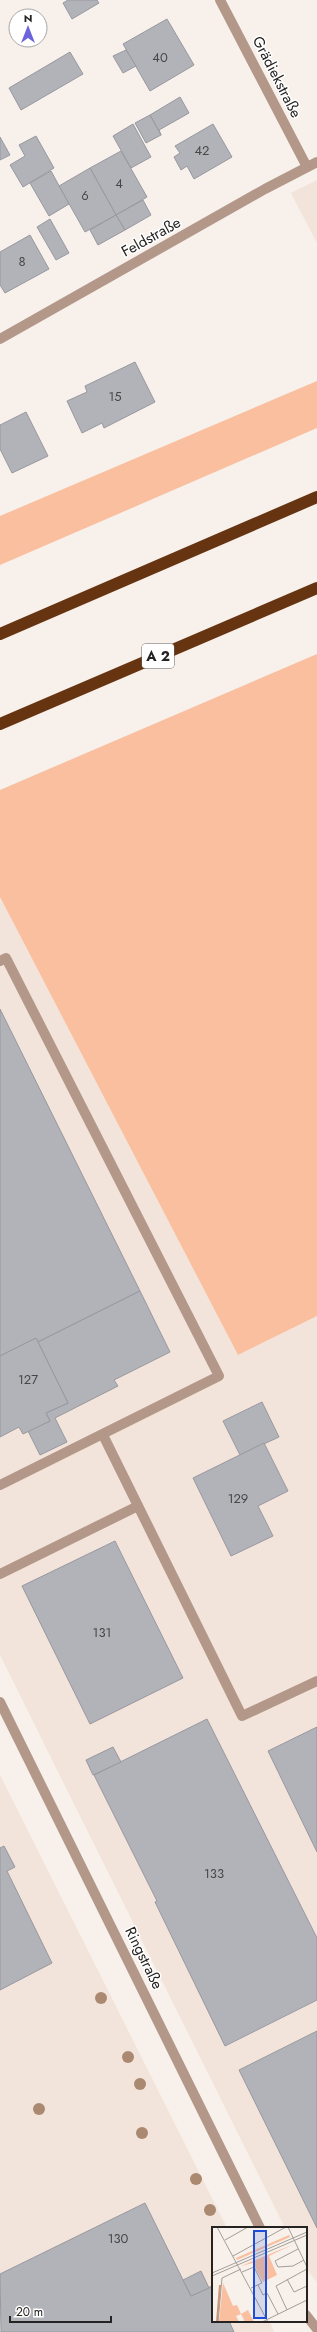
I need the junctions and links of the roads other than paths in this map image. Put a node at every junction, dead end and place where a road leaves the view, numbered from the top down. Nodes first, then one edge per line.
1 (220, 0) edge
2 (317, 162) edge
3 (307, 167) junction
4 (0, 339) edge
5 (317, 497) edge
6 (317, 588) edge
7 (0, 634) edge
8 (0, 724) edge
9 (0, 961) edge
10 (103, 1435) junction
11 (0, 1485) edge
12 (138, 1506) junction
13 (0, 1574) edge
14 (317, 1681) edge
15 (0, 1702) edge
16 (260, 2227) edge
17 (307, 2316) edge
18 (317, 2329) edge

1 - 3 street, Grädiekstraße
2 - 3 street, Feldstraße
3 - 4 street, Feldstraße
5 - 7 highway
6 - 8 highway, A 2
9 - 10 street
10 - 11 street
10 - 12 street
12 - 13 street
12 - 14 street
15 - 16 street, Ringstraße
17 - 18 street

